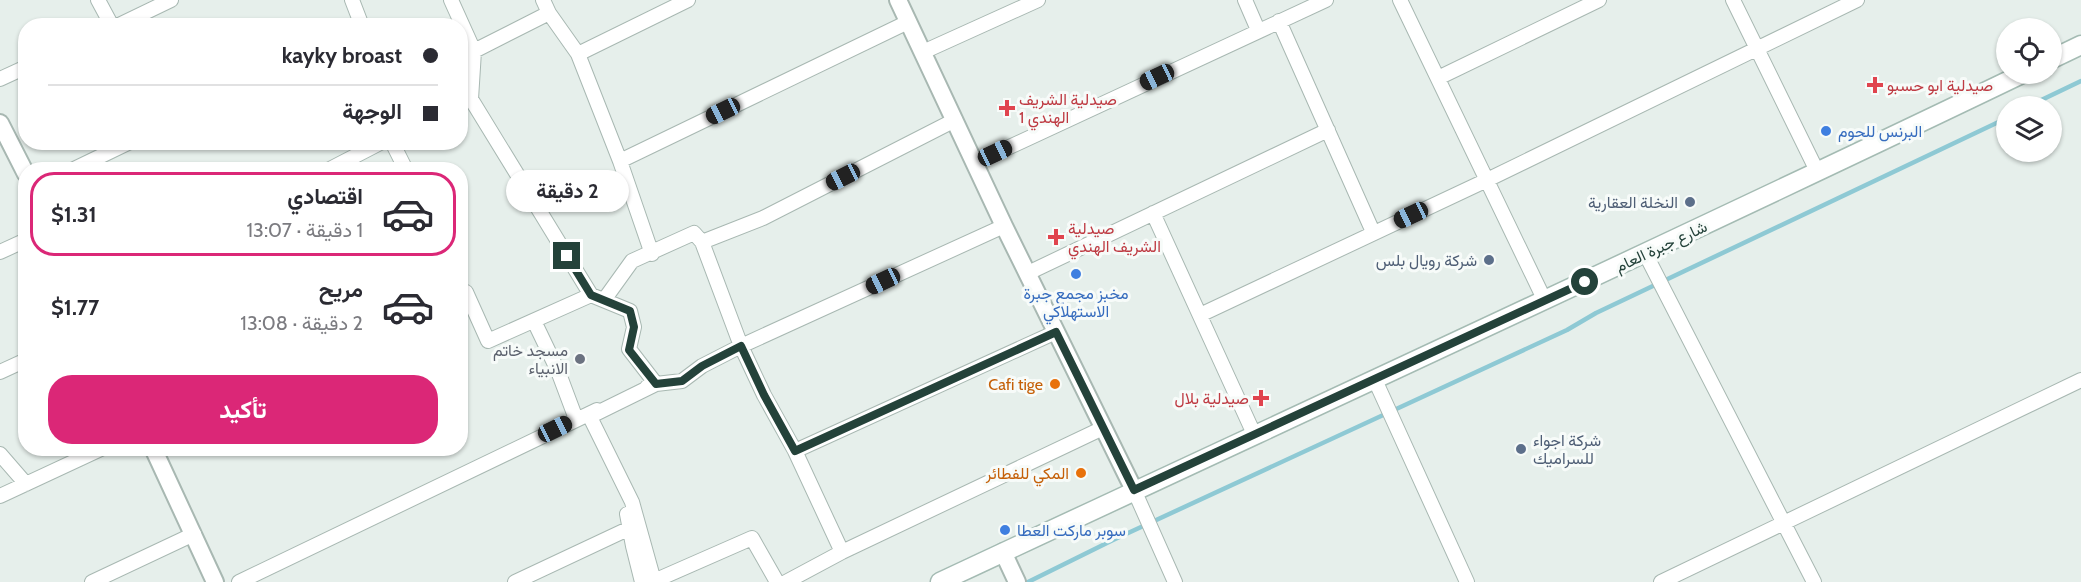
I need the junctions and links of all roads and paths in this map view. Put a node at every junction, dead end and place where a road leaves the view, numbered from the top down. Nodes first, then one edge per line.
1 (98, 0) edge
2 (171, 0) edge
3 (352, 0) edge
4 (451, 0) edge
5 (543, 0) edge
6 (688, 0) edge
7 (898, 0) edge
8 (1038, 0) edge
9 (1245, 0) edge
10 (1326, 0) edge
11 (1401, 0) edge
12 (1599, 0) edge
13 (1733, 0) edge
14 (1857, 0) edge
15 (549, 14) junction
16 (108, 18) edge
17 (134, 18) edge
18 (359, 18) edge
19 (459, 18) edge
20 (1279, 21) junction
21 (908, 22) junction
22 (1258, 30) junction
23 (468, 38) edge
24 (2081, 45) edge
25 (1757, 50) junction
26 (474, 51) junction
27 (923, 52) junction
28 (578, 54) junction
29 (2062, 54) edge
30 (18, 71) edge
31 (1438, 78) junction
32 (0, 79) edge
33 (2001, 84) edge
34 (468, 89) edge
35 (468, 105) edge
36 (956, 120) junction
37 (1, 126) edge
38 (1328, 130) junction
39 (113, 150) edge
40 (367, 150) edge
41 (620, 161) junction
42 (20, 162) edge
43 (89, 162) edge
44 (343, 162) edge
45 (975, 163) junction
46 (1817, 171) junction
47 (1487, 180) junction
48 (1153, 213) junction
49 (1004, 226) junction
50 (1373, 232) junction
51 (702, 242) junction
52 (18, 244) edge
53 (0, 252) edge
54 (1645, 253) junction
55 (652, 254) junction
56 (1028, 273) junction
57 (597, 298) junction
58 (468, 301) edge
59 (1545, 301) junction
60 (1200, 315) junction
61 (534, 321) junction
62 (1056, 332) junction
63 (741, 346) junction
64 (18, 364) edge
65 (0, 372) edge
66 (1375, 380) junction
67 (2081, 381) edge
68 (656, 384) junction
69 (581, 417) junction
70 (1103, 428) junction
71 (1254, 434) junction
72 (795, 451) junction
73 (0, 453) edge
74 (86, 456) edge
75 (157, 456) edge
76 (27, 484) junction
77 (1134, 490) junction
78 (0, 496) edge
79 (627, 501) junction
80 (1784, 524) junction
81 (630, 528) junction
82 (194, 534) junction
83 (752, 538) junction
84 (842, 552) junction
85 (1003, 552) junction
86 (92, 582) edge
87 (215, 582) edge
88 (238, 582) edge
89 (515, 582) edge
90 (642, 582) edge
91 (656, 582) edge
92 (777, 582) edge
93 (786, 582) edge
94 (940, 582) edge
95 (1017, 582) edge
96 (1176, 582) edge
97 (1467, 582) edge
98 (1661, 582) edge
99 (1814, 582) edge

1 - 16 street
2 - 17 street
3 - 18 street
4 - 19 street
5 - 15 street
6 - 28 street
7 - 21 street
8 - 27 street
9 - 22 street
10 - 20 street
11 - 31 street
12 - 31 street
13 - 25 street
14 - 25 street
15 - 26 street
15 - 28 street
20 - 22 street
20 - 38 street
21 - 27 street
21 - 41 street
22 - 45 street
23 - 26 street
24 - 29 main road
25 - 46 street
25 - 47 street
26 - 34 street
27 - 36 street
28 - 41 street
30 - 32 street
31 - 47 street
33 - 46 main road, شارع جبرة العام
35 - 57 street
36 - 45 street
36 - 51 street
37 - 42 street
38 - 48 street
38 - 50 street
39 - 43 street
40 - 44 street
41 - 55 street
45 - 49 street
46 - 54 main road, شارع جبرة العام
47 - 50 street
47 - 59 street
48 - 56 street
48 - 60 street
49 - 56 street
49 - 63 street
50 - 60 street
51 - 55 street
51 - 63 street
52 - 53 street
54 - 59 main road, شارع جبرة العام
54 - 80 street
55 - 57 street
56 - 62 street
57 - 61 street
57 - 68 street
58 - 61 street
59 - 66 main road, شارع جبرة العام
60 - 71 street
61 - 69 street
62 - 70 street
62 - 72 street
63 - 68 street
63 - 72 street
64 - 65 street
66 - 71 main road, شارع جبرة العام
66 - 97 street
67 - 80 street
68 - 69 street
68 - 79 street
69 - 79 street
69 - 88 street
70 - 77 street
70 - 84 street
71 - 77 main road, شارع جبرة العام
72 - 84 street
73 - 76 street
74 - 76 street
75 - 82 street
76 - 78 street
77 - 85 main road, شارع جبرة العام
77 - 96 street
79 - 81 street
79 - 83 street
80 - 98 street
80 - 99 street
81 - 89 street
81 - 90 street
82 - 86 street
82 - 87 street
83 - 91 street
83 - 92 street
84 - 93 street
85 - 94 main road, شارع جبرة العام
85 - 95 street

